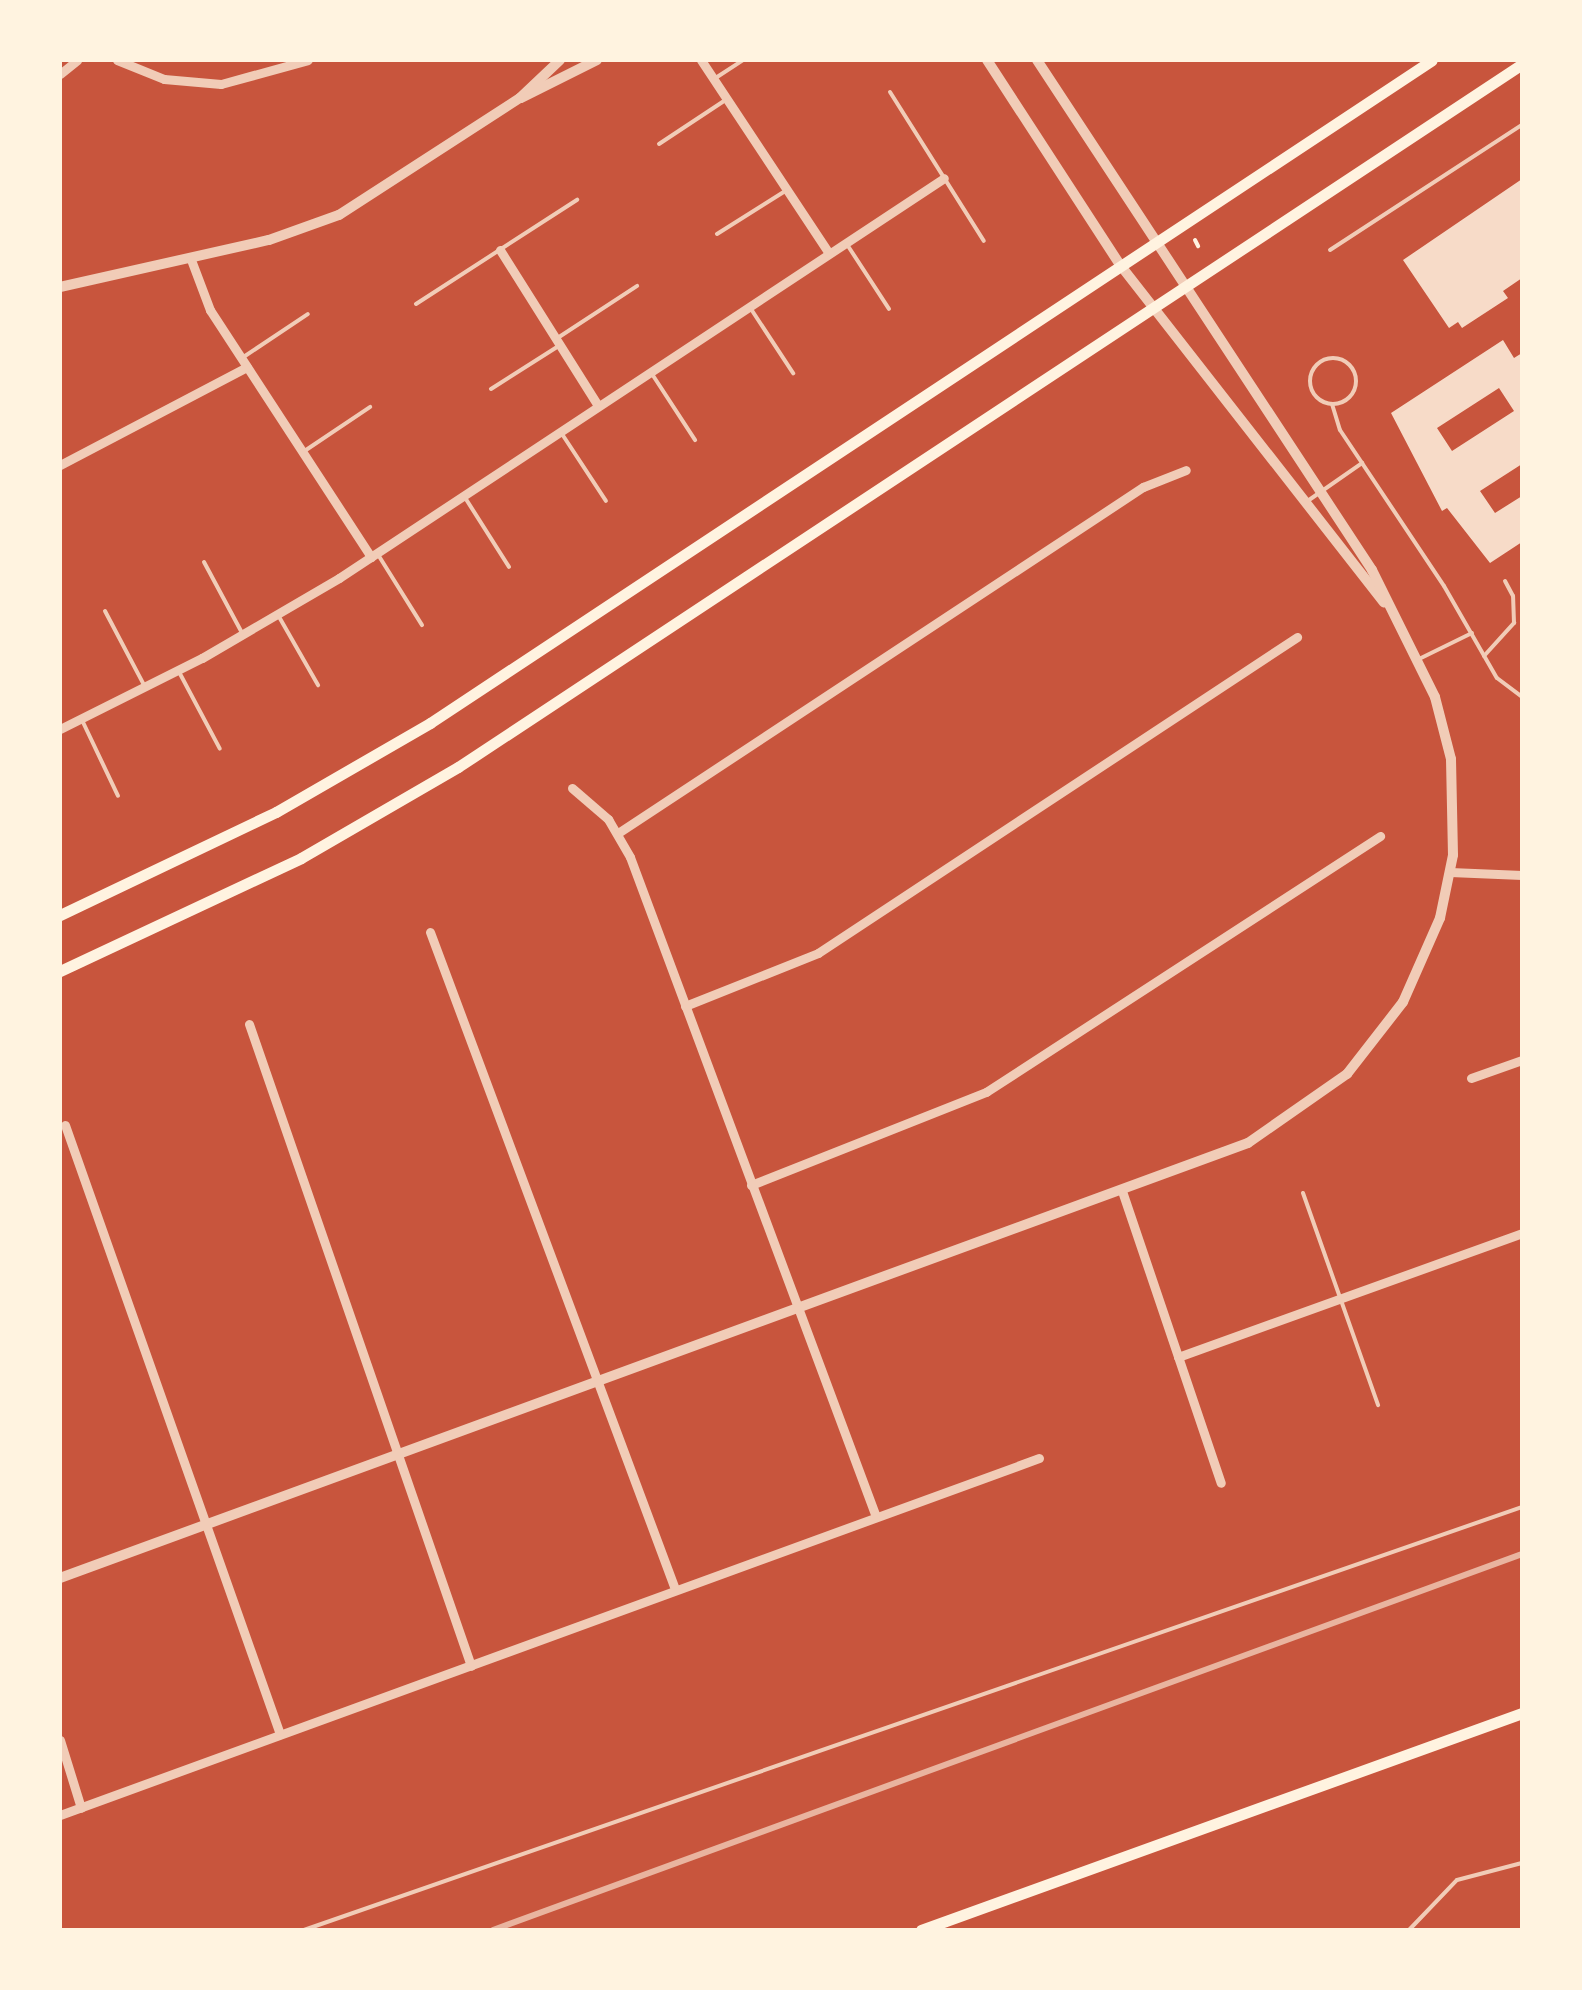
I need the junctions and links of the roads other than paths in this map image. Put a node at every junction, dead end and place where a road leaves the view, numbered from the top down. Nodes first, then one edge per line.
1 (77, 60) edge
2 (117, 60) edge
3 (308, 60) edge
4 (560, 60) edge
5 (597, 60) edge
6 (701, 60) edge
7 (743, 60) edge
8 (987, 60) edge
9 (1037, 60) edge
10 (1432, 60) edge
11 (1522, 64) edge
12 (60, 74) edge
13 (714, 79) junction
14 (890, 92) dead end
15 (520, 98) junction
16 (727, 99) junction
17 (1522, 125) edge
18 (659, 144) dead end
19 (944, 178) junction
20 (787, 190) junction
21 (577, 200) dead end
22 (718, 234) dead end
23 (984, 241) dead end
24 (845, 242) junction
25 (1156, 243) junction
26 (500, 250) junction
27 (1330, 250) dead end
28 (828, 252) junction
29 (190, 257) junction
30 (1121, 266) junction
31 (638, 286) dead end
32 (60, 287) edge
33 (1184, 287) junction
34 (416, 304) dead end
35 (749, 304) junction
36 (1152, 308) junction
37 (889, 309) dead end
38 (308, 314) dead end
39 (558, 342) junction
40 (244, 362) junction
41 (649, 370) junction
42 (793, 373) dead end
43 (491, 390) dead end
44 (598, 404) junction
45 (1332, 404) junction
46 (370, 407) dead end
47 (559, 430) junction
48 (695, 440) dead end
49 (303, 452) junction
50 (1362, 463) junction
51 (60, 466) edge
52 (1186, 470) dead end
53 (1321, 492) junction
54 (464, 496) junction
55 (606, 501) dead end
56 (1304, 503) junction
57 (374, 555) junction
58 (204, 562) dead end
59 (509, 567) dead end
60 (1505, 581) dead end
61 (104, 611) dead end
62 (1392, 611) junction
63 (278, 616) junction
64 (422, 625) dead end
65 (1472, 633) junction
66 (243, 635) junction
67 (1297, 637) dead end
68 (1484, 656) junction
69 (1419, 659) junction
70 (178, 670) junction
71 (318, 685) dead end
72 (145, 687) junction
73 (1522, 697) edge
74 (81, 718) junction
75 (60, 728) edge
76 (220, 749) dead end
77 (572, 788) dead end
78 (118, 796) dead end
79 (618, 833) junction
80 (1380, 836) dead end
81 (1450, 872) junction
82 (1522, 875) edge
83 (60, 914) edge
84 (430, 932) dead end
85 (60, 972) edge
86 (686, 1006) junction
87 (249, 1024) dead end
88 (1522, 1060) edge
89 (1471, 1078) dead end
90 (66, 1125) dead end
91 (751, 1184) junction
92 (1122, 1191) junction
93 (1303, 1193) dead end
94 (1522, 1233) edge
95 (1344, 1298) junction
96 (797, 1310) junction
97 (1178, 1358) junction
98 (596, 1383) junction
99 (1378, 1405) dead end
100 (398, 1455) junction
101 (1039, 1458) dead end
102 (1221, 1483) dead end
103 (1522, 1507) edge
104 (875, 1514) junction
105 (204, 1526) junction
106 (60, 1578) edge
107 (674, 1589) junction
108 (471, 1666) junction
109 (1522, 1714) edge
110 (280, 1734) junction
111 (60, 1740) edge
112 (81, 1808) junction
113 (60, 1815) edge
114 (1522, 1863) edge
115 (304, 1930) edge
116 (921, 1930) edge
117 (1410, 1930) edge

1 - 12 street
2 - 3 street
4 - 15 street
5 - 15 street
6 - 13 street
7 - 13 lane
8 - 30 street
9 - 25 street
10 - 25 main road
11 - 33 main road
13 - 16 street
14 - 19 lane
15 - 29 street
16 - 18 lane
16 - 20 street
17 - 27 lane
19 - 23 lane
19 - 24 street
20 - 22 lane
20 - 28 street
21 - 26 lane
24 - 28 street
24 - 37 lane
25 - 30 main road
25 - 33 street
26 - 34 lane
26 - 39 street
28 - 35 street
29 - 32 street
29 - 40 street
30 - 36 street
30 - 83 main road
31 - 39 lane
33 - 36 main road
33 - 53 street
35 - 41 street
35 - 42 lane
36 - 56 street
36 - 85 main road
38 - 40 lane
39 - 43 lane
39 - 44 street
40 - 49 street
40 - 51 street
41 - 44 street
41 - 48 lane
44 - 47 street
45 - 45 lane
45 - 50 lane
46 - 49 lane
47 - 54 street
47 - 55 lane
49 - 57 street
50 - 53 lane
50 - 65 lane
52 - 79 street
53 - 56 lane
53 - 62 street
54 - 57 street
54 - 59 lane
56 - 62 street
57 - 63 street
57 - 64 lane
58 - 66 lane
60 - 68 lane
61 - 72 lane
62 - 69 street
63 - 66 street
63 - 71 lane
65 - 68 lane
65 - 69 lane
66 - 70 street
67 - 86 street
68 - 73 lane
69 - 81 street
70 - 72 street
70 - 76 lane
72 - 74 street
74 - 75 street
74 - 78 lane
77 - 79 street
79 - 86 street
80 - 91 street
81 - 82 street
81 - 92 street
84 - 98 street
86 - 91 street
87 - 100 street
88 - 89 street
90 - 105 street
91 - 96 street
92 - 96 street
92 - 97 street
93 - 95 lane
94 - 95 street
95 - 97 street
95 - 99 lane
96 - 98 street
96 - 104 street
97 - 102 street
98 - 100 street
98 - 107 street
100 - 105 street
100 - 108 street
101 - 104 street
103 - 115 lane
104 - 107 street
105 - 106 street
105 - 110 street
107 - 108 street
108 - 110 street
109 - 116 main road
110 - 112 street
111 - 112 street
112 - 113 street
114 - 117 lane

